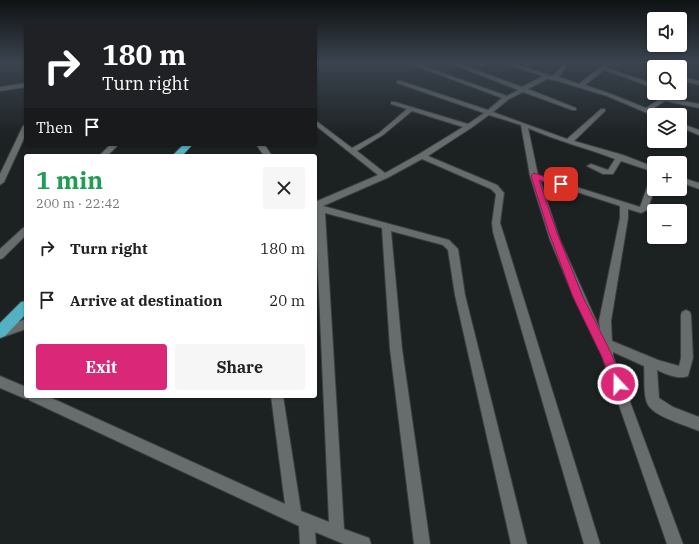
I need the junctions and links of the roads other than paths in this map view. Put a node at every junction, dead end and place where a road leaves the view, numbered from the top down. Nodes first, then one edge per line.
1 (418, 88) edge
2 (481, 88) edge
3 (588, 88) edge
4 (524, 89) joint
5 (507, 98) junction
6 (663, 100) edge
7 (670, 100) edge
8 (393, 103) dead end
9 (699, 106) edge
10 (650, 108) edge
11 (411, 109) junction
12 (574, 109) dead end
13 (603, 110) dead end
14 (647, 110) edge
15 (490, 112) junction
16 (317, 124) edge
17 (524, 124) junction
18 (469, 127) junction
19 (687, 128) edge
20 (24, 130) edge
21 (699, 133) edge
22 (568, 142) junction
23 (113, 146) edge
24 (187, 146) edge
25 (352, 151) junction
26 (104, 154) edge
27 (179, 154) edge
28 (422, 156) junction
29 (620, 157) junction
30 (591, 166) dead end
31 (647, 167) edge
32 (384, 176) junction
33 (534, 176) junction
34 (0, 182) edge
35 (687, 182) edge
36 (699, 186) edge
37 (648, 196) edge
38 (624, 205) junction
39 (318, 206) edge
40 (386, 226) junction
41 (24, 232) edge
42 (0, 255) edge
43 (24, 308) edge
44 (686, 315) dead end
45 (24, 325) edge
46 (0, 332) edge
47 (606, 350) junction
48 (650, 362) junction
49 (0, 382) edge
50 (24, 392) edge
51 (37, 398) edge
52 (277, 398) edge
53 (699, 424) edge
54 (300, 518) junction
55 (337, 534) junction
56 (308, 544) edge
57 (363, 544) edge
58 (422, 544) edge
59 (519, 544) edge
60 (592, 544) edge
61 (675, 544) edge

1 - 15 street
2 - 5 street
3 - 14 street
4 - 5 street
4 - 12 street
5 - 15 street
6 - 10 street
7 - 9 street
8 - 11 street
11 - 18 street
11 - 25 street
13 - 22 street
15 - 17 street
15 - 18 street
16 - 25 street
17 - 22 street
17 - 33 street
18 - 28 street
19 - 21 street
20 - 34 street
22 - 29 street
23 - 26 street
24 - 27 highway
25 - 32 street
28 - 32 street
28 - 60 street
29 - 30 street
29 - 31 street
32 - 39 street
33 - 38 street
33 - 47 street
35 - 36 street
37 - 38 street
38 - 47 street
39 - 40 street
39 - 55 street
40 - 58 street
40 - 59 street
41 - 42 street
43 - 46 highway
44 - 48 street
45 - 46 street
47 - 48 street
47 - 61 street
48 - 53 street
49 - 50 street
51 - 54 street
52 - 54 street
54 - 55 street
54 - 56 street
55 - 57 street

